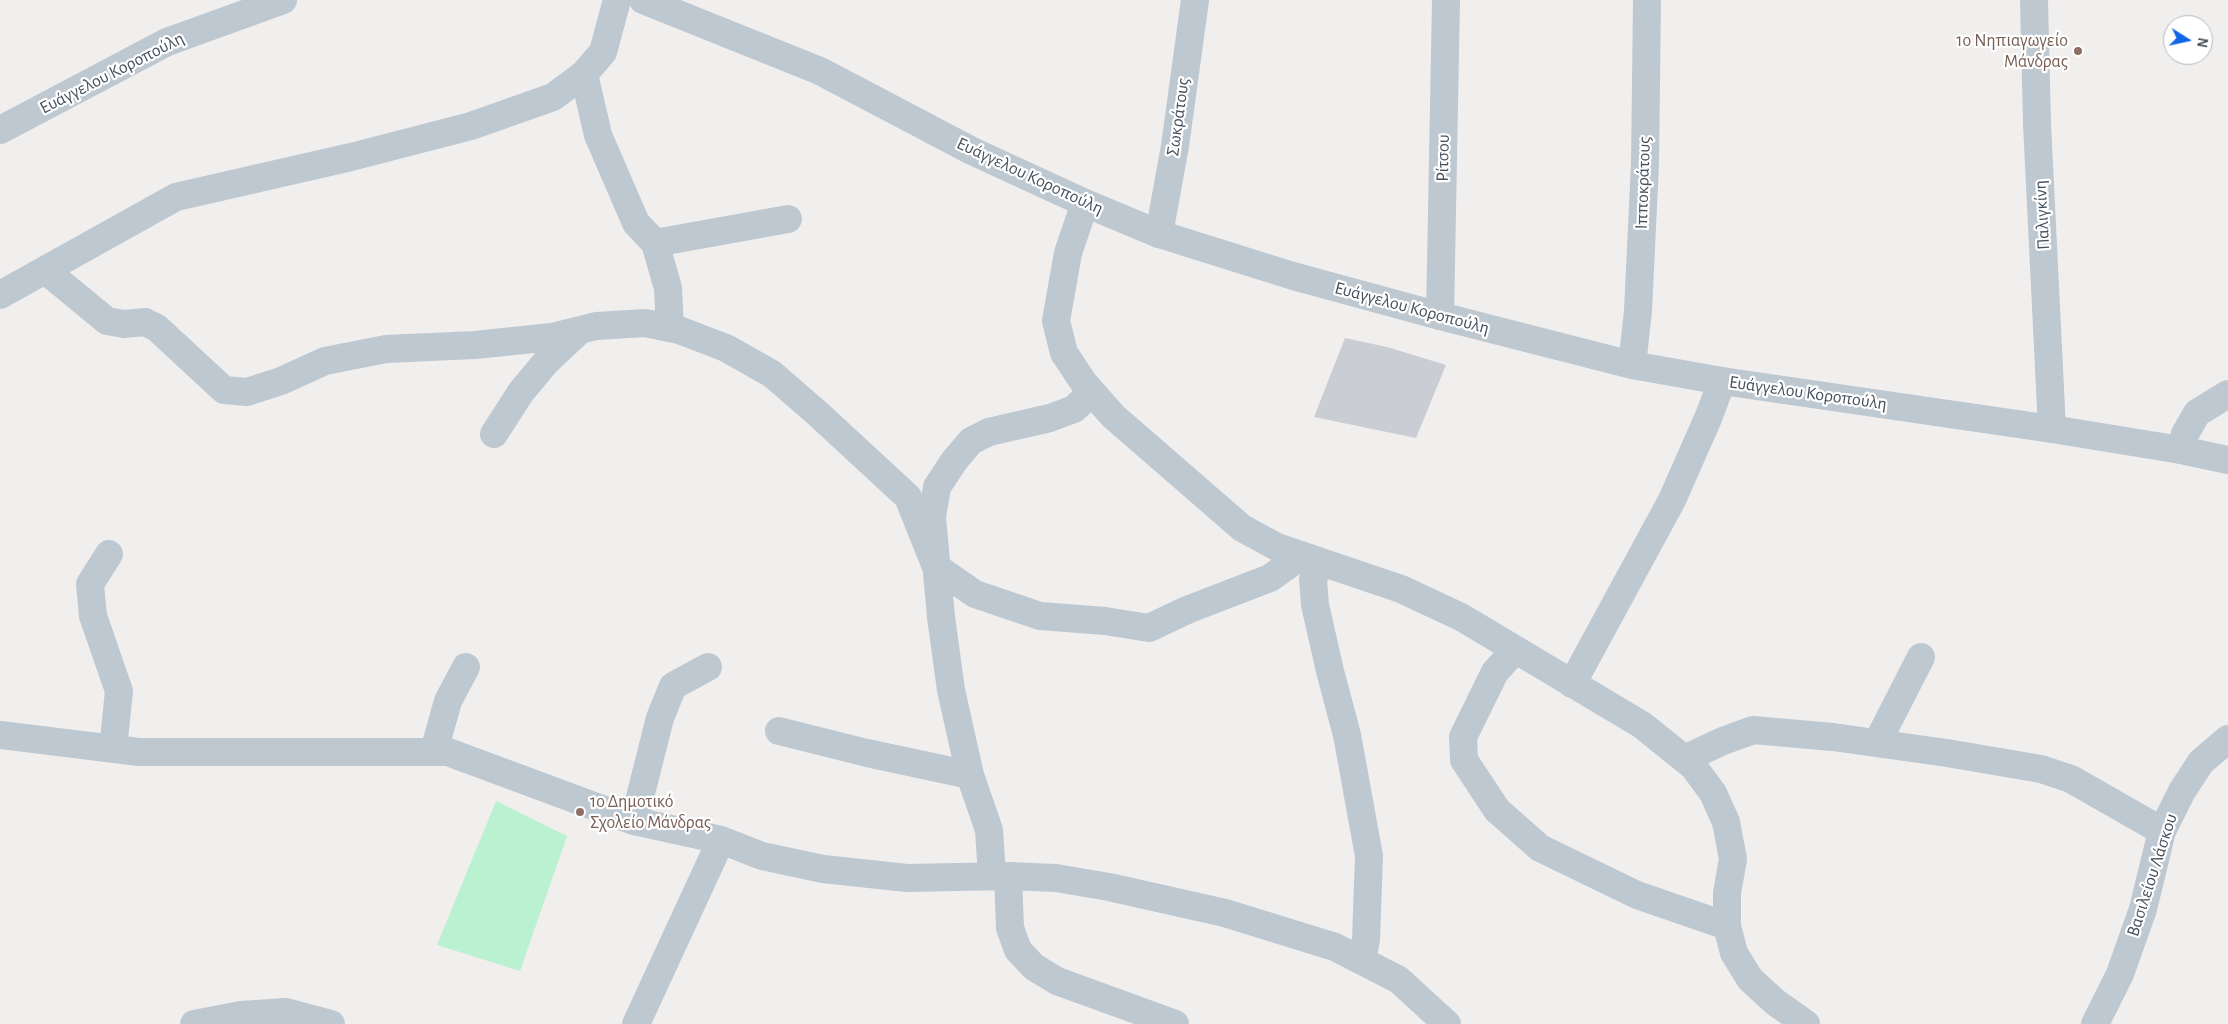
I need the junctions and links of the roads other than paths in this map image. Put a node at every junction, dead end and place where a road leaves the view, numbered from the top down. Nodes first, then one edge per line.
1 (283, 0) edge
2 (617, 0) edge
3 (643, 0) edge
4 (1195, 0) edge
5 (1446, 0) edge
6 (1647, 0) edge
7 (2034, 0) edge
8 (584, 74) junction
9 (0, 130) edge
10 (1085, 203) junction
11 (788, 219) dead end
12 (1159, 234) junction
13 (655, 243) junction
14 (46, 270) junction
15 (0, 295) edge
16 (1440, 316) junction
17 (670, 328) junction
18 (579, 331) junction
19 (1632, 365) junction
20 (1722, 380) junction
21 (1092, 392) junction
22 (2228, 394) edge
23 (2052, 429) junction
24 (494, 434) dead end
25 (2181, 450) junction
26 (2228, 460) edge
27 (109, 554) dead end
28 (1311, 559) junction
29 (936, 567) junction
30 (1515, 650) junction
31 (1921, 657) dead end
32 (708, 666) dead end
33 (466, 667) dead end
34 (1572, 684) junction
35 (779, 731) dead end
36 (0, 735) edge
37 (2228, 739) edge
38 (1876, 743) junction
39 (113, 749) junction
40 (434, 752) junction
41 (1684, 759) junction
42 (970, 775) junction
43 (634, 822) junction
44 (2162, 831) junction
45 (721, 840) junction
46 (1000, 876) junction
47 (1726, 926) junction
48 (1362, 961) junction
49 (1172, 1023) edge
50 (194, 1024) edge
51 (332, 1024) edge
52 (636, 1024) edge
53 (1448, 1024) edge
54 (1806, 1024) edge
55 (2095, 1024) edge

1 - 9 street, Ευάγγελου Κοροπούλη
2 - 8 street
3 - 10 street, Ευάγγελου Κοροπούλη
4 - 12 street, Σωκράτους
5 - 16 street, Ρίτσου
6 - 19 street, Ιπποκράτους
7 - 23 street, Παλιγκίνη
8 - 13 street
8 - 14 street
10 - 12 street, Ευάγγελου Κοροπούλη
10 - 21 street
11 - 13 street
12 - 16 street, Ευάγγελου Κοροπούλη
13 - 17 street
14 - 15 street
14 - 18 street
16 - 19 street, Ευάγγελου Κοροπούλη
17 - 18 street
17 - 29 street
18 - 24 street
19 - 20 street, Ευάγγελου Κοροπούλη
20 - 23 street, Ευάγγελου Κοροπούλη
20 - 34 street
21 - 28 street
21 - 29 street
22 - 25 street
23 - 25 street, Ευάγγελου Κοροπούλη
25 - 26 street, Ευάγγελου Κοροπούλη
27 - 39 street
28 - 29 street
28 - 30 street
28 - 48 street
29 - 42 street
30 - 34 street
30 - 47 street
31 - 38 street
32 - 43 street
33 - 40 street
34 - 41 street
35 - 42 street
36 - 39 street
37 - 44 street, Βασιλείου Λάσκου
38 - 41 street
38 - 44 street
39 - 40 street
40 - 43 street
41 - 47 street
42 - 46 street
43 - 45 street
44 - 55 street, Βασιλείου Λάσκου
45 - 46 street
45 - 52 street
46 - 48 street
46 - 49 street
47 - 54 street
48 - 53 street
50 - 51 street

